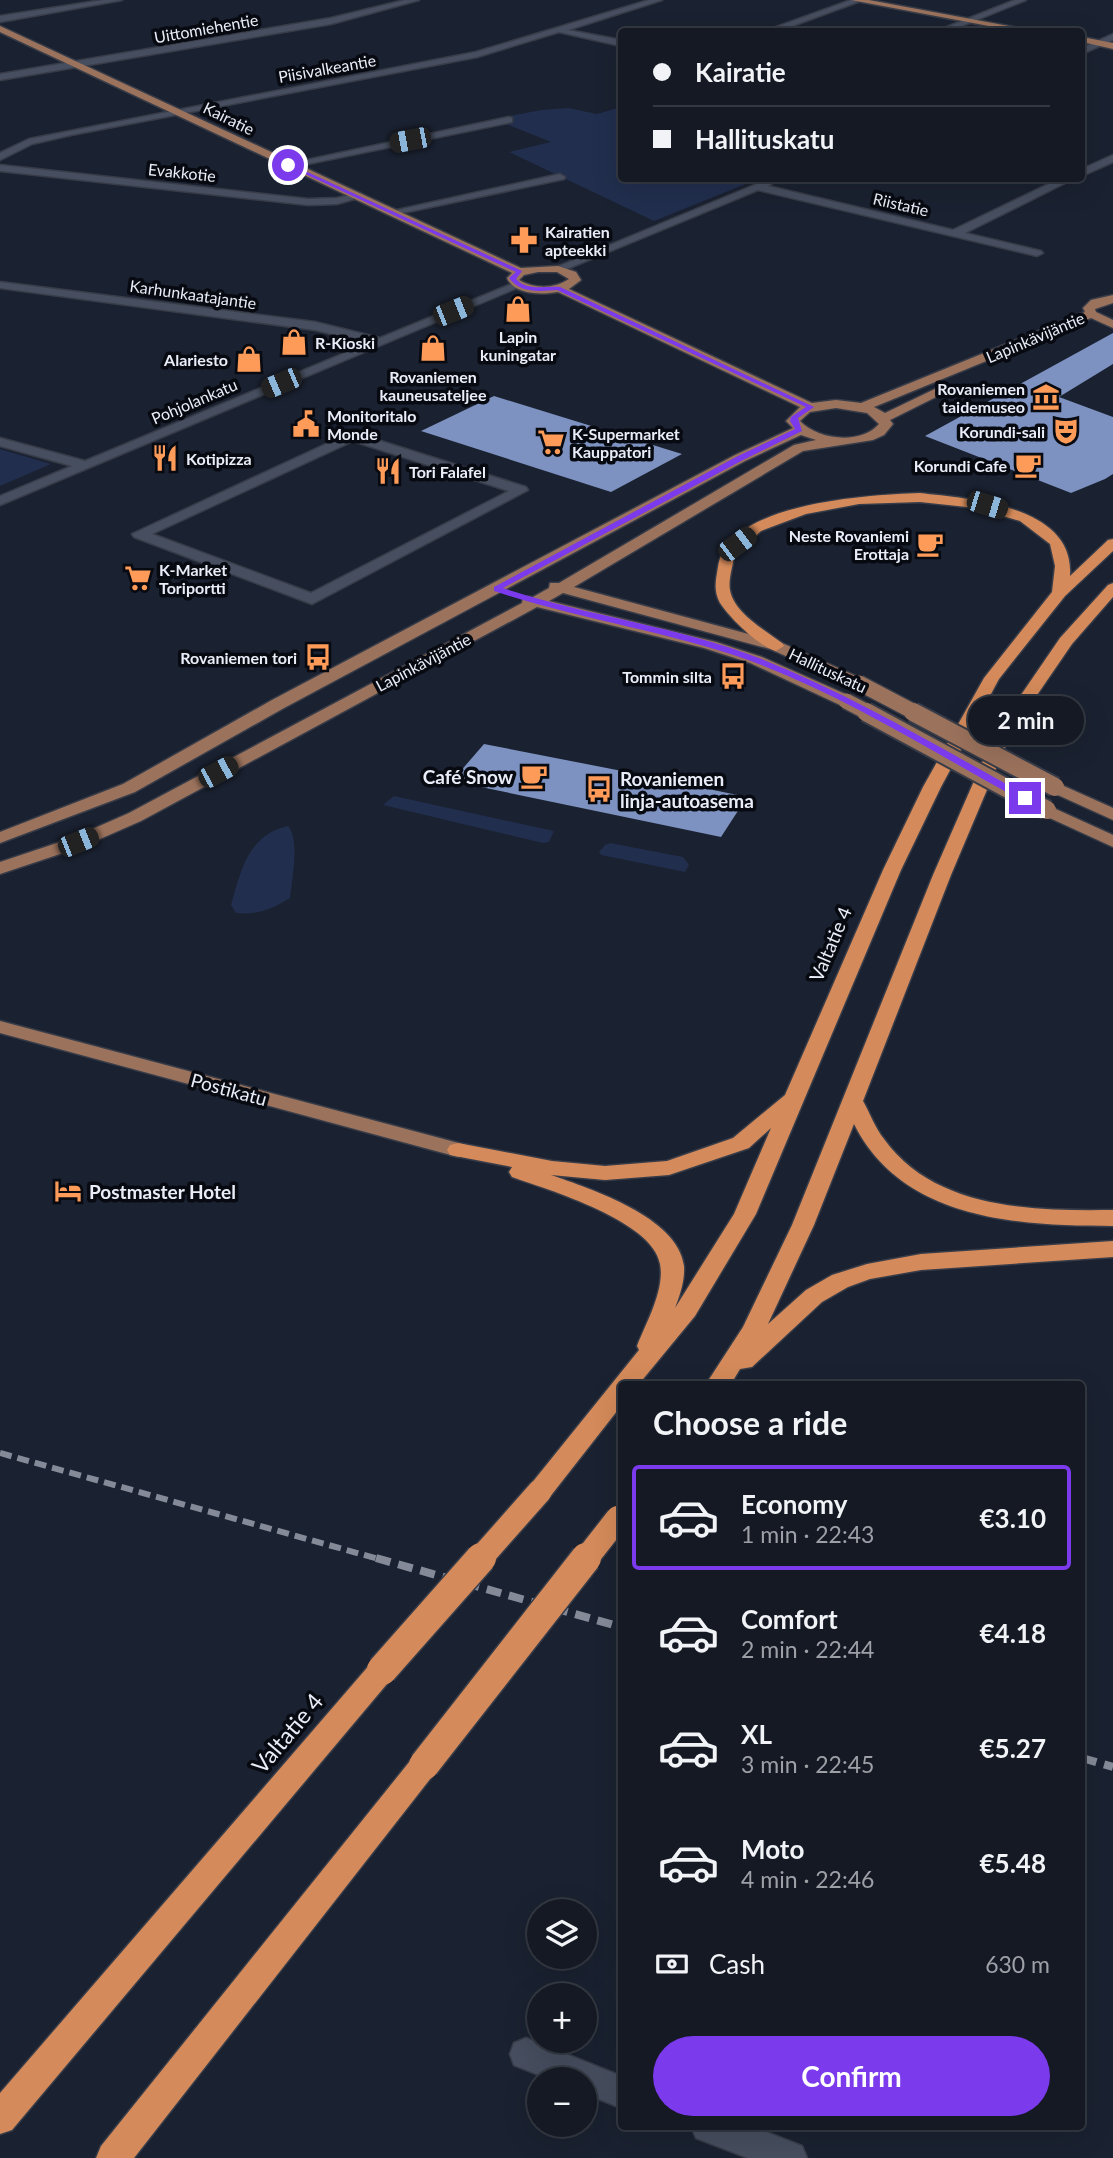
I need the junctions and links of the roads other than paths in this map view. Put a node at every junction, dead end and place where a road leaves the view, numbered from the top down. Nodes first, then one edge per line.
1 (118, 0) edge
2 (415, 0) edge
3 (658, 0) edge
4 (857, 0) edge
5 (1022, 0) edge
6 (879, 2) edge
7 (0, 19) edge
8 (971, 19) junction
9 (777, 28) edge
10 (948, 28) edge
11 (1017, 28) edge
12 (0, 29) edge
13 (559, 31) junction
14 (1113, 37) edge
15 (1085, 41) edge
16 (618, 42) edge
17 (1099, 43) junction
18 (1113, 46) edge
19 (1085, 50) edge
20 (73, 65) junction
21 (0, 77) edge
22 (179, 112) junction
23 (509, 120) dead end
24 (0, 157) edge
25 (1113, 158) edge
26 (288, 165) junction
27 (0, 169) edge
28 (1085, 172) edge
29 (560, 177) dead end
30 (769, 182) edge
31 (1062, 182) edge
32 (758, 187) junction
33 (360, 196) junction
34 (393, 212) junction
35 (955, 233) junction
36 (1037, 253) dead end
37 (558, 270) junction
38 (519, 278) junction
39 (0, 285) edge
40 (558, 288) junction
41 (1113, 299) edge
42 (1091, 314) junction
43 (1110, 323) edge
44 (380, 342) junction
45 (1011, 362) dead end
46 (952, 387) dead end
47 (811, 407) junction
48 (862, 407) junction
49 (884, 418) junction
50 (800, 430) junction
51 (352, 436) joint
52 (837, 440) junction
53 (0, 442) edge
54 (85, 466) junction
55 (0, 501) edge
56 (1113, 543) edge
57 (523, 575) junction
58 (561, 588) junction
59 (1113, 588) edge
60 (496, 589) junction
61 (1060, 593) junction
62 (535, 602) junction
63 (776, 646) junction
64 (1112, 813) edge
65 (1083, 828) junction
66 (0, 838) edge
67 (1113, 842) edge
68 (0, 868) edge
69 (0, 1027) edge
70 (794, 1096) junction
71 (853, 1101) junction
72 (458, 1150) junction
73 (1113, 1218) edge
74 (1113, 1249) edge
75 (643, 1361) junction
76 (627, 1381) edge
77 (720, 1381) edge
78 (721, 1381) edge
79 (618, 1393) edge
80 (618, 1519) edge
81 (526, 2054) dead end
82 (618, 2091) edge
83 (0, 2118) edge
84 (718, 2130) edge
85 (113, 2158) edge
86 (790, 2158) edge

1 - 7 street
2 - 20 street, Uittomiehentie
3 - 13 street, Piisivalkeantie
4 - 6 main road
4 - 9 street
5 - 8 street
6 - 8 main road
8 - 10 street
8 - 11 main road
12 - 20 main road, Kairatie
13 - 16 street
13 - 22 street, Piisivalkeantie
14 - 17 street
15 - 17 main road
17 - 18 main road
17 - 19 street
20 - 21 street, Uittomiehentie
20 - 22 main road, Kairatie
22 - 24 street, Piisivalkeantie
22 - 26 main road, Kairatie
23 - 26 street
25 - 28 street
26 - 33 main road, Kairatie
27 - 33 street, Evakkotie
29 - 34 street
30 - 32 street
31 - 35 street
32 - 35 street, Riistatie
32 - 37 street
33 - 34 main road, Kairatie
34 - 38 main road, Kairatie
35 - 36 street, Riistatie
37 - 38 main road
37 - 40 main road
38 - 40 main road
38 - 44 street, Pohjolankatu
39 - 44 street, Karhunkaatajantie
40 - 47 main road
41 - 42 main road, Lapinkävijäntie
42 - 43 main road
42 - 48 main road, Lapinkävijäntie
43 - 45 main road, Lapinkävijäntie
44 - 54 street, Pohjolankatu
46 - 49 main road
47 - 48 main road
47 - 50 main road
48 - 49 main road
49 - 52 main road, Lapinkävijäntie
50 - 52 main road
50 - 57 main road, Lapinkävijäntie
51 - 51 street
52 - 58 main road, Lapinkävijäntie
53 - 54 street
54 - 55 street, Pohjolankatu
56 - 61 highway, Valtatie 4
57 - 58 main road, Hallituskatu
57 - 60 main road, Lapinkävijäntie
58 - 62 main road, Lapinkävijäntie
58 - 63 main road, Hallituskatu
59 - 71 highway
60 - 62 main road, Hallituskatu
60 - 66 main road, Lapinkävijäntie
61 - 63 highway
61 - 70 highway, Valtatie 4
62 - 65 main road, Hallituskatu, bridge
62 - 68 main road, Lapinkävijäntie
63 - 64 main road, Hallituskatu, bridge
64 - 65 main road
65 - 67 main road, Hallituskatu
69 - 72 main road, Postikatu
70 - 72 highway
70 - 75 highway, Valtatie 4
71 - 73 highway
71 - 77 highway
72 - 75 highway
74 - 78 highway
75 - 76 highway, Valtatie 4
79 - 83 highway, Valtatie 4, bridge
80 - 85 highway, bridge
81 - 82 street
84 - 86 street

